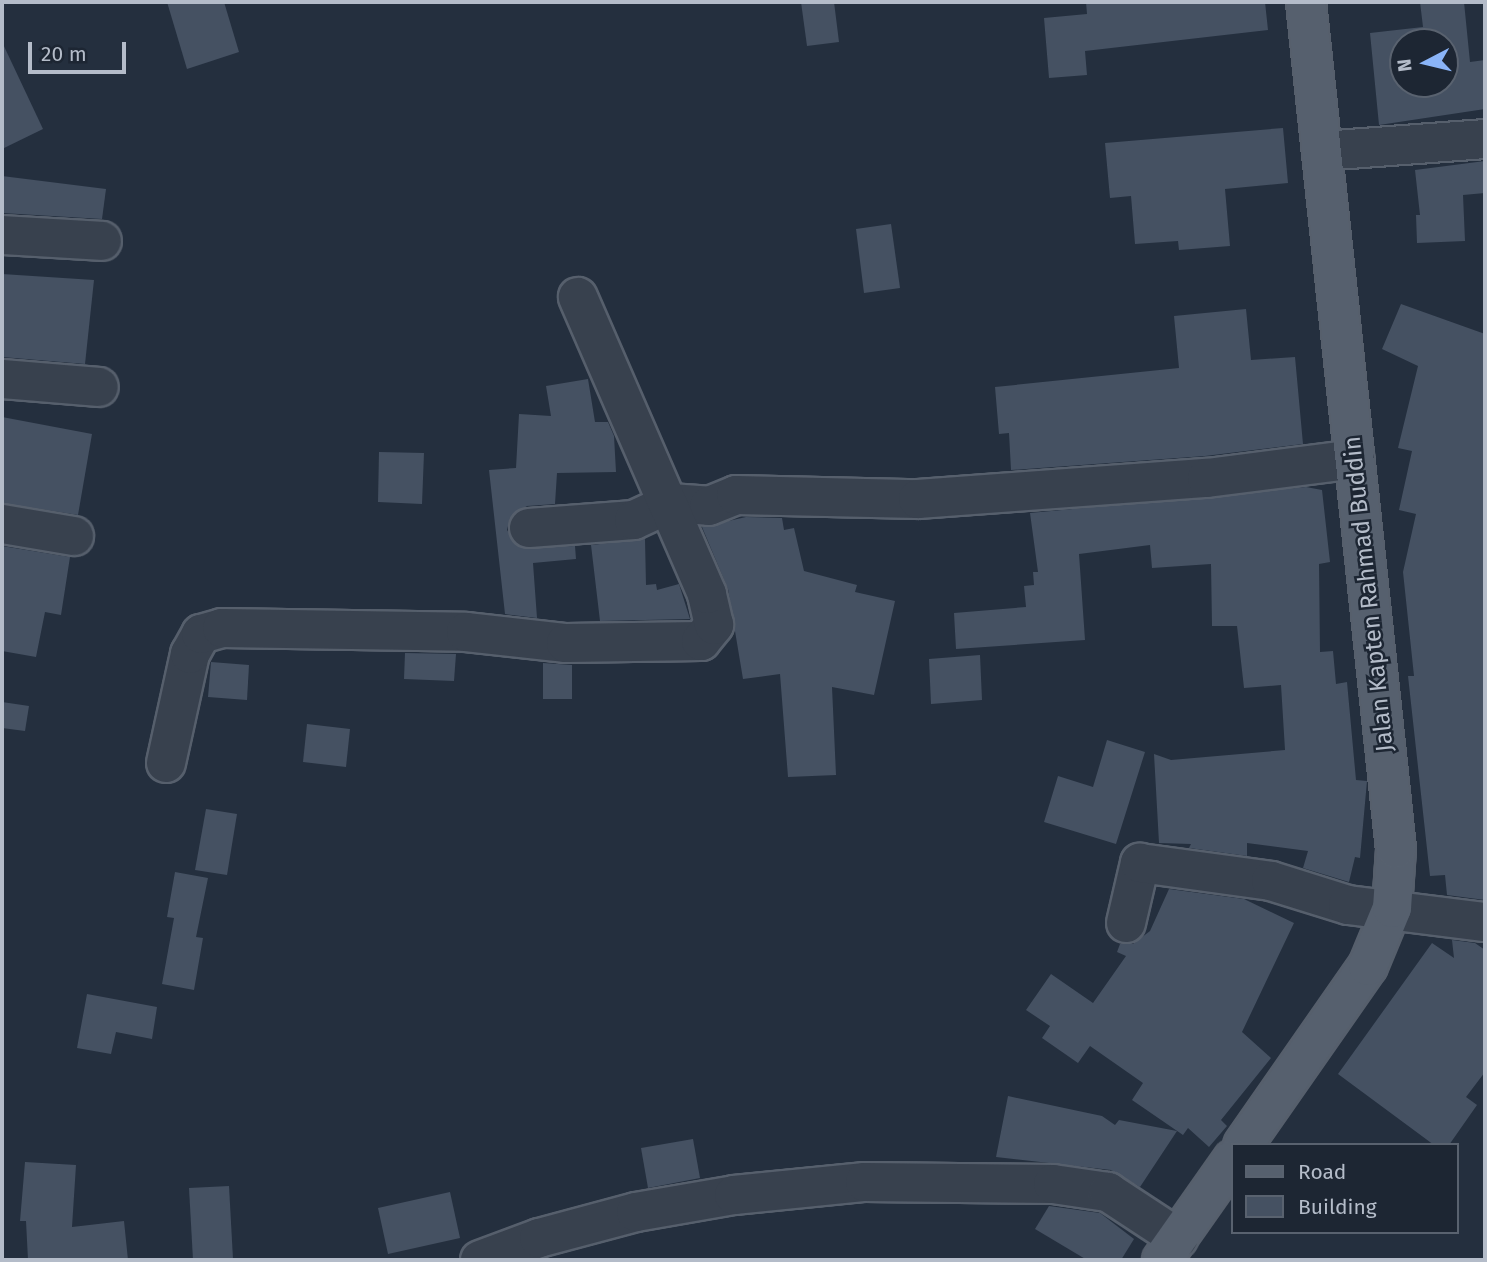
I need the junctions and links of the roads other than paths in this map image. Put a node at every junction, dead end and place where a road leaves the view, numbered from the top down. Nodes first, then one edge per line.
1 (1307, 2) edge
2 (1485, 139) edge
3 (1322, 151) junction
4 (2, 235) edge
5 (102, 241) dead end
6 (579, 298) dead end
7 (2, 379) edge
8 (99, 387) dead end
9 (1355, 459) junction
10 (670, 503) junction
11 (2, 524) edge
12 (529, 528) dead end
13 (75, 536) dead end
14 (166, 762) dead end
15 (1392, 908) junction
16 (1485, 922) edge
17 (1126, 923) dead end
18 (1244, 1143) edge
19 (1232, 1160) edge
20 (1170, 1249) edge
21 (480, 1260) edge

1 - 3 main road, Jalan Kapten Rahmad Buddin
2 - 3 street
3 - 9 main road, Jalan Kapten Rahmad Buddin
4 - 5 street
6 - 10 street
7 - 8 street
9 - 10 street
9 - 15 main road, Jalan Kapten Rahmad Buddin
10 - 12 street
10 - 14 street
11 - 13 street
15 - 16 street
15 - 17 street
15 - 18 main road, Jalan Kapten Rahmad Buddin
19 - 20 main road
20 - 21 street

